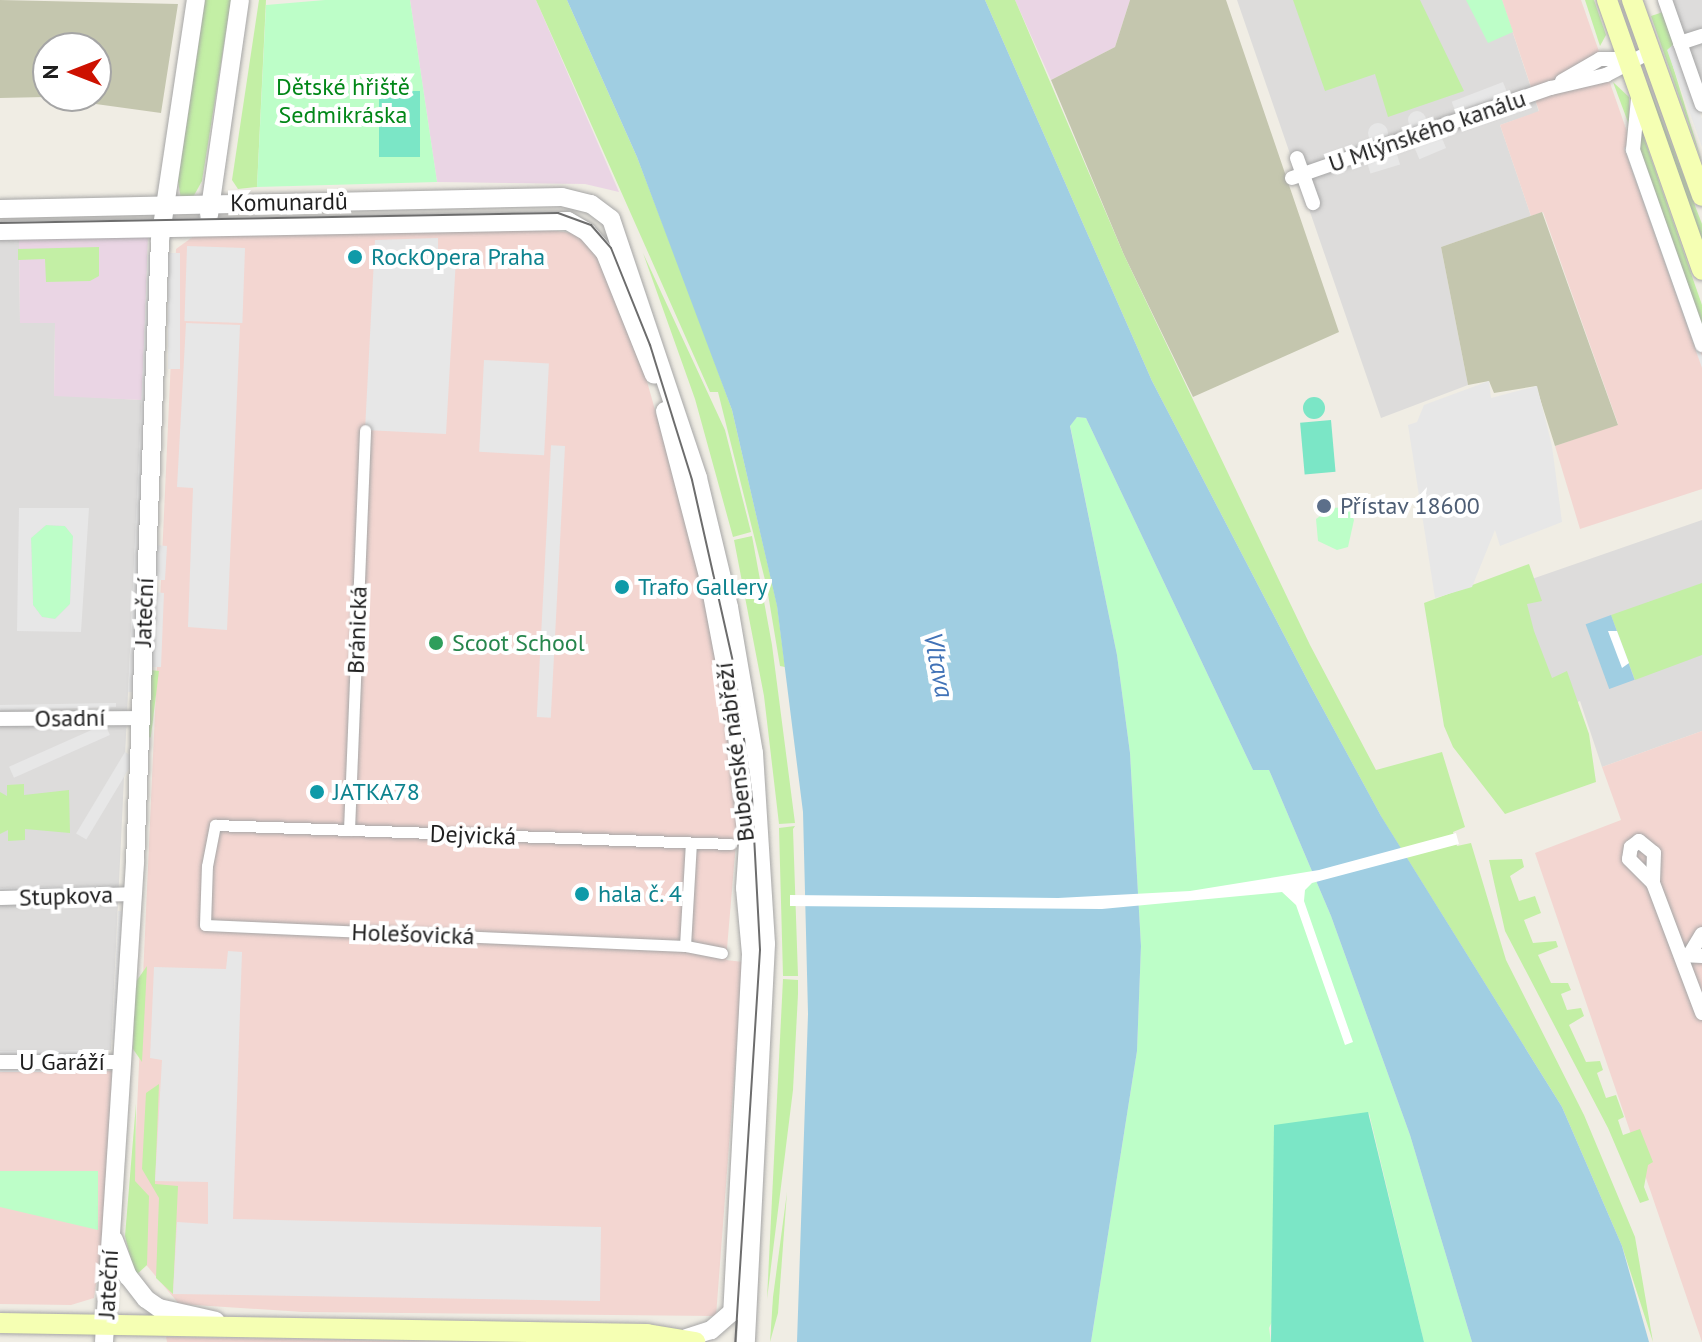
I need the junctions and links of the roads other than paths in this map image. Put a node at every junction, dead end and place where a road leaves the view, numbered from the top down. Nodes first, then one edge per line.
1 (196, 0) edge
2 (240, 0) edge
3 (1607, 0) edge
4 (1632, 0) edge
5 (1665, 0) edge
6 (1702, 36) edge
7 (1680, 43) junction
8 (1652, 51) junction
9 (1628, 59) junction
10 (1639, 91) junction
11 (1702, 105) edge
12 (1297, 158) dead end
13 (1297, 176) junction
14 (1702, 196) edge
15 (578, 200) joint
16 (1313, 203) dead end
17 (210, 204) junction
18 (166, 205) junction
19 (0, 209) edge
20 (568, 221) joint
21 (207, 227) junction
22 (162, 228) junction
23 (0, 231) edge
24 (1702, 270) edge
25 (1702, 345) edge
26 (365, 430) dead end
27 (140, 718) junction
28 (0, 719) edge
29 (215, 825) joint
30 (349, 830) junction
31 (691, 843) junction
32 (731, 844) dead end
33 (1653, 883) dead end
34 (132, 894) junction
35 (0, 898) edge
36 (1702, 934) edge
37 (685, 946) junction
38 (722, 953) dead end
39 (1691, 955) edge
40 (1702, 1013) edge
41 (0, 1062) edge
42 (123, 1062) junction
43 (111, 1226) junction
44 (0, 1323) edge
45 (246, 1328) junction
46 (105, 1333) edge
47 (534, 1338) edge
48 (656, 1338) edge
49 (690, 1340) edge
50 (746, 1342) edge

1 - 18 street, Jateční
2 - 17 street
3 - 9 main road
4 - 8 main road
5 - 7 street
6 - 7 street
7 - 11 street
8 - 9 street, U Mlýnského kanálu
8 - 14 main road
9 - 10 main road
9 - 13 street, U Mlýnského kanálu
10 - 24 main road
10 - 25 street
12 - 13 street, U Mlýnského kanálu
13 - 16 street, U Mlýnského kanálu
15 - 17 street, Komunardů
15 - 50 street, Bubenské nábřeží
17 - 18 street, Komunardů
17 - 21 street
18 - 19 street, Komunardů
18 - 22 street, Jateční
20 - 21 street, Komunardů
20 - 49 street, Bubenské nábřeží
21 - 22 street, Komunardů
22 - 23 street, Komunardů
22 - 27 street, Jateční
26 - 30 street, Bránická
27 - 28 street, Osadní
27 - 34 street, Jateční
29 - 30 street, Dejvická
29 - 37 street, Holešovická
30 - 31 street, Dejvická
31 - 32 street, Dejvická
31 - 37 street
33 - 39 street
34 - 35 street, Stupkova
34 - 42 street, Jateční
36 - 39 street
37 - 38 street, Holešovická
39 - 40 street
41 - 42 street, U Garáží
42 - 43 street, Jateční
43 - 45 street, Jateční
43 - 46 street, Jateční
44 - 46 main road
45 - 46 main road
45 - 47 main road
47 - 48 main road
48 - 49 main road

